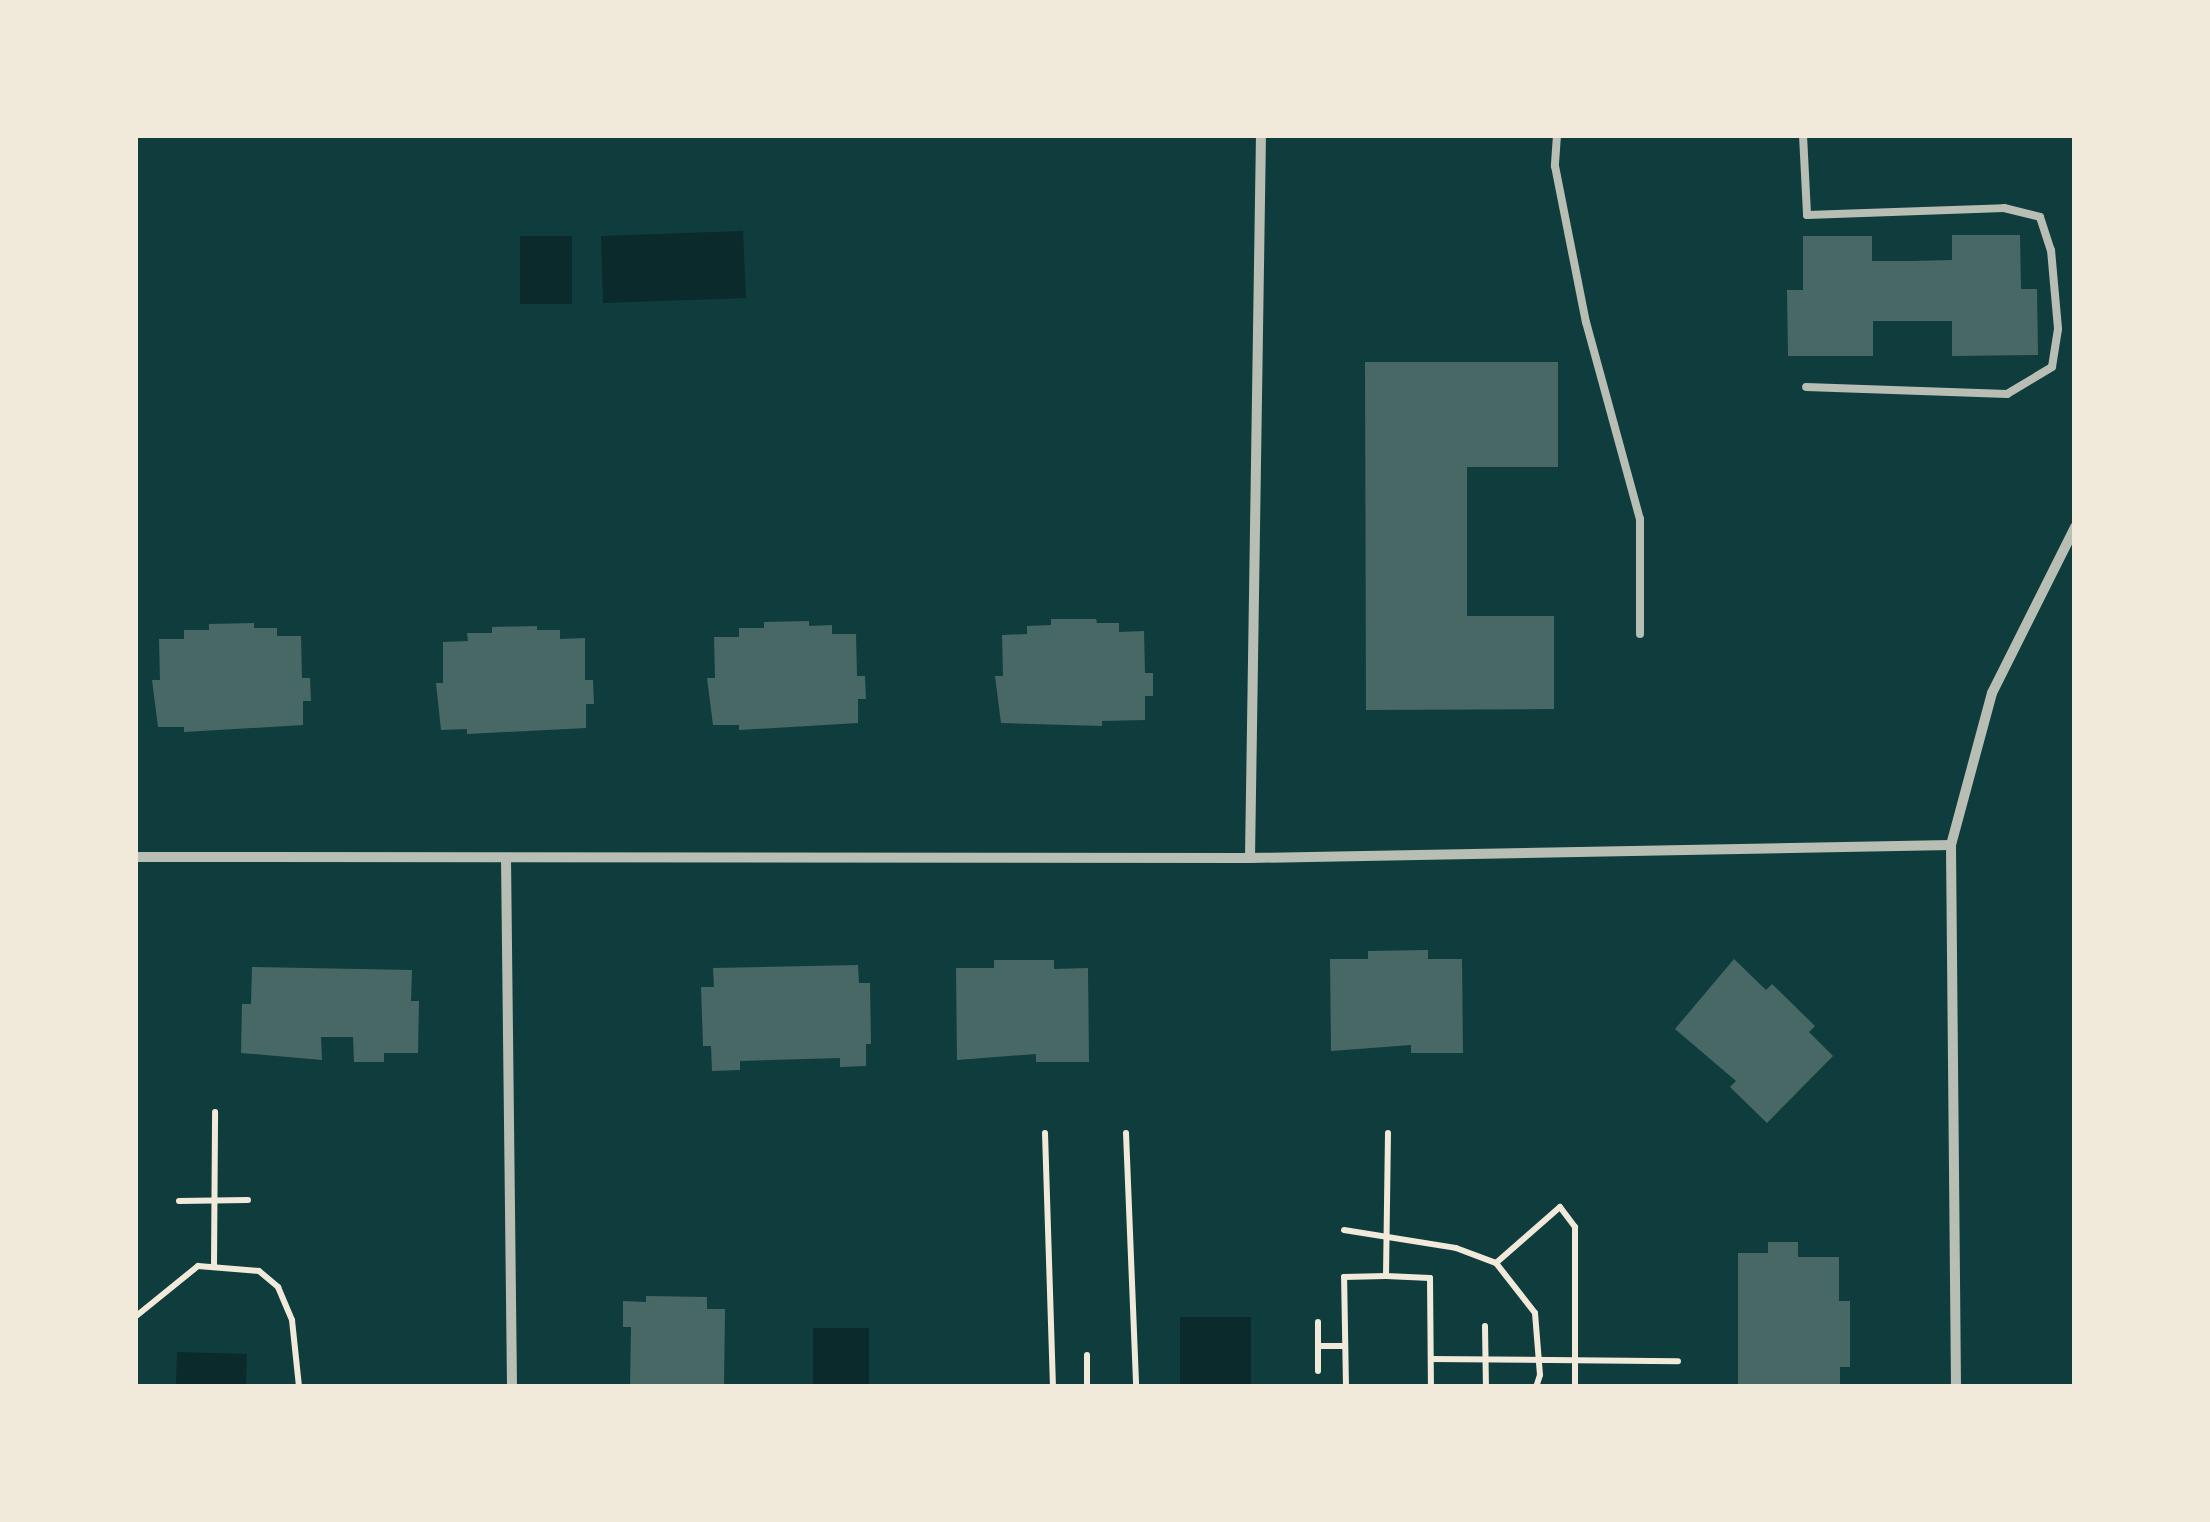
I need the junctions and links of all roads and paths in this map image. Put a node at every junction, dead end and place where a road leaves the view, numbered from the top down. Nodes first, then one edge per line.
1 (1261, 135) edge
2 (1557, 135) edge
3 (1803, 135) edge
4 (1806, 387) dead end
5 (2075, 527) edge
6 (1640, 634) dead end
7 (1951, 845) junction
8 (135, 856) edge
9 (506, 858) junction
10 (1250, 858) junction
11 (215, 1112) dead end
12 (1044, 1134) dead end
13 (1126, 1134) dead end
14 (1388, 1134) dead end
15 (248, 1200) dead end
16 (214, 1201) junction
17 (179, 1202) dead end
18 (1344, 1230) dead end
19 (1386, 1237) junction
20 (1496, 1263) junction
21 (214, 1266) junction
22 (1386, 1276) junction
23 (135, 1317) edge
24 (1318, 1322) dead end
25 (1485, 1326) dead end
26 (1318, 1346) junction
27 (1346, 1346) junction
28 (1087, 1355) dead end
29 (1575, 1358) junction
30 (1431, 1359) junction
31 (1486, 1359) junction
32 (1538, 1359) junction
33 (1678, 1361) dead end
34 (1318, 1371) dead end
35 (299, 1387) edge
36 (512, 1387) edge
37 (1053, 1387) edge
38 (1087, 1387) edge
39 (1136, 1387) edge
40 (1346, 1387) edge
41 (1431, 1387) edge
42 (1486, 1387) edge
43 (1536, 1387) edge
44 (1574, 1387) edge
45 (1956, 1387) edge

1 - 10 street
2 - 6 lane
3 - 4 lane
5 - 7 street
7 - 10 street
7 - 45 street
8 - 9 street
9 - 10 street
9 - 36 street
11 - 16 path
12 - 37 path
13 - 39 path
14 - 19 path
15 - 16 path
16 - 17 path
16 - 21 path
18 - 19 path
19 - 20 path
19 - 22 path
20 - 29 path
20 - 32 path
21 - 23 path
21 - 35 path
22 - 27 path
22 - 30 path
24 - 26 path
25 - 31 path
26 - 27 path
26 - 34 path
27 - 40 path
28 - 38 path
29 - 32 path
29 - 33 path
29 - 44 path
30 - 31 path
30 - 41 path
31 - 32 path
31 - 42 path
32 - 43 path

